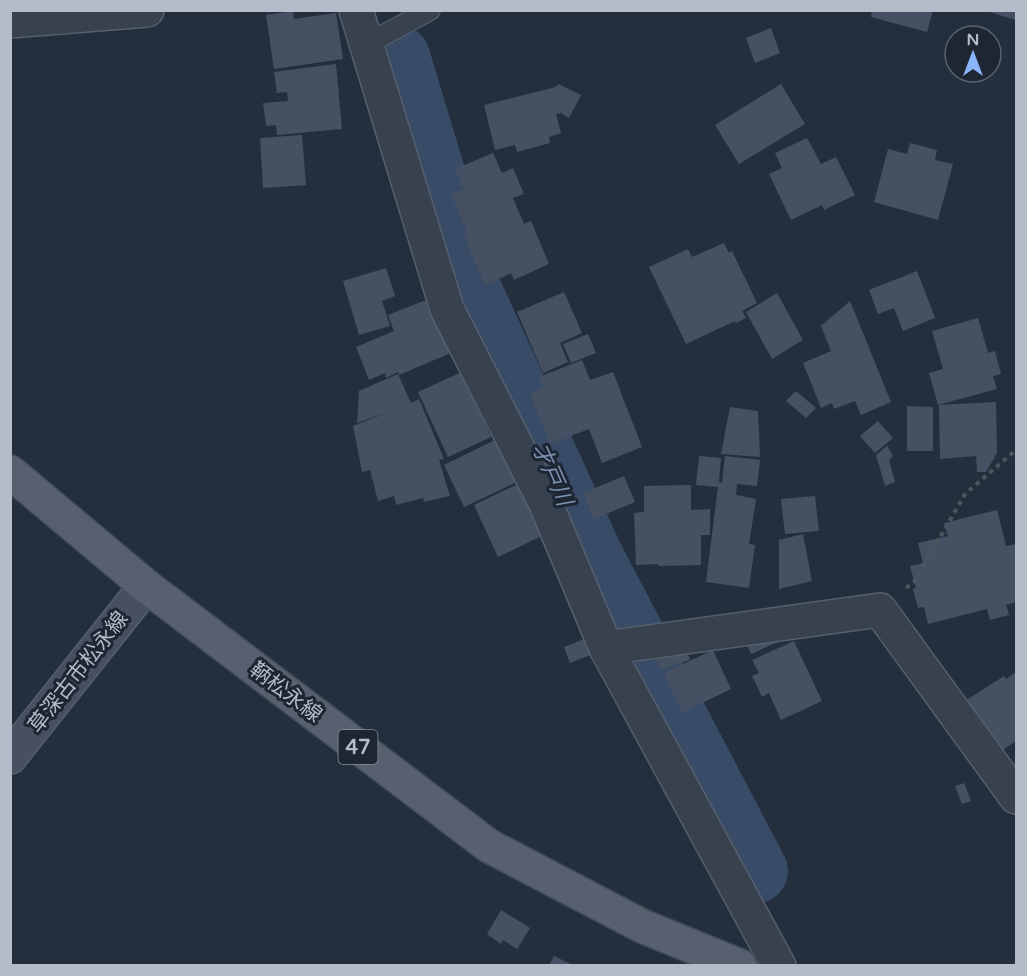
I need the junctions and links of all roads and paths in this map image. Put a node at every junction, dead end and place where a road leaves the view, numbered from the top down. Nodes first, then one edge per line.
1 (147, 10) edge
2 (356, 10) edge
3 (430, 10) edge
4 (10, 21) edge
5 (365, 45) junction
6 (1017, 450) edge
7 (10, 472) edge
8 (146, 586) junction
9 (880, 610) junction
10 (606, 648) junction
11 (10, 758) edge
12 (1017, 797) edge
13 (740, 966) edge
14 (779, 966) edge

1 - 4 street
2 - 5 street
3 - 5 lane
5 - 10 street
6 - 9 path
7 - 8 main road, 鞆松永線 / 47
8 - 11 main road, 草深古市松永線
8 - 13 main road, 鞆松永線 / 47
9 - 10 street
9 - 12 street
10 - 14 street

